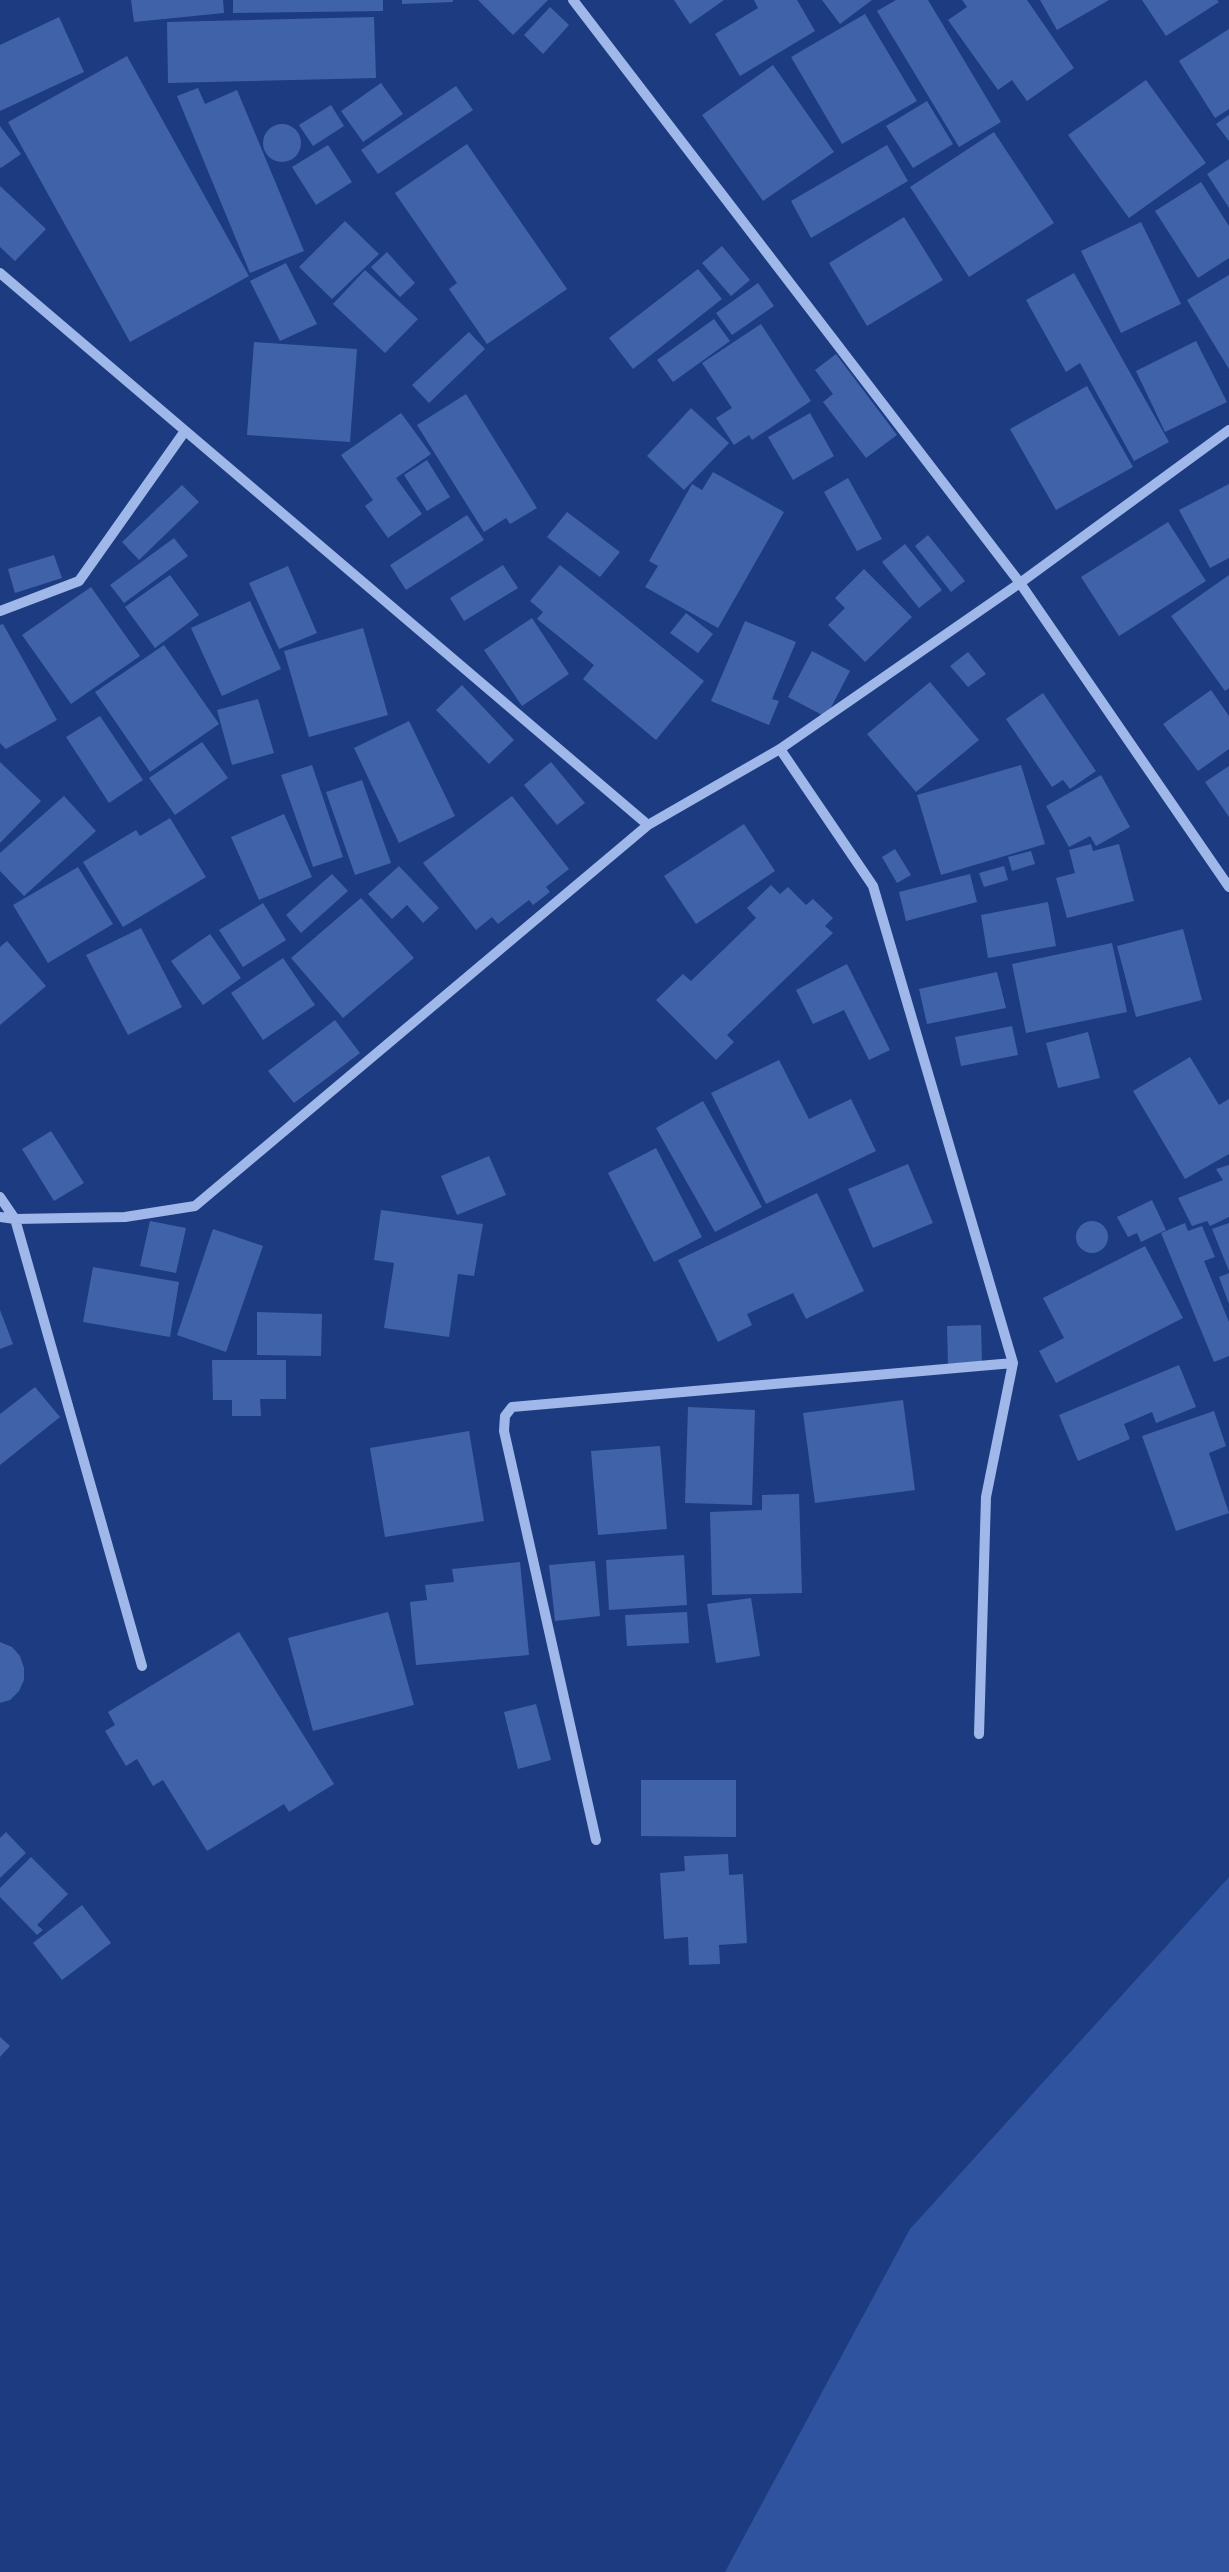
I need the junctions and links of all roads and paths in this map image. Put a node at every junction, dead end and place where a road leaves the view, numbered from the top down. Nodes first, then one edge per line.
1 (573, 0) edge
2 (0, 273) edge
3 (185, 430) junction
4 (1229, 430) edge
5 (1020, 583) junction
6 (0, 611) edge
7 (780, 749) junction
8 (648, 825) junction
9 (1229, 887) edge
10 (0, 1197) edge
11 (0, 1216) edge
12 (15, 1219) junction
13 (1013, 1363) junction
14 (142, 1666) dead end
15 (979, 1734) dead end
16 (596, 1840) dead end

1 - 5 street
2 - 3 street
3 - 6 street
3 - 8 street
4 - 5 street
5 - 7 street
5 - 9 street
7 - 8 street
7 - 13 street
8 - 12 street
10 - 12 street
11 - 12 street
12 - 14 street
13 - 15 street
13 - 16 street

